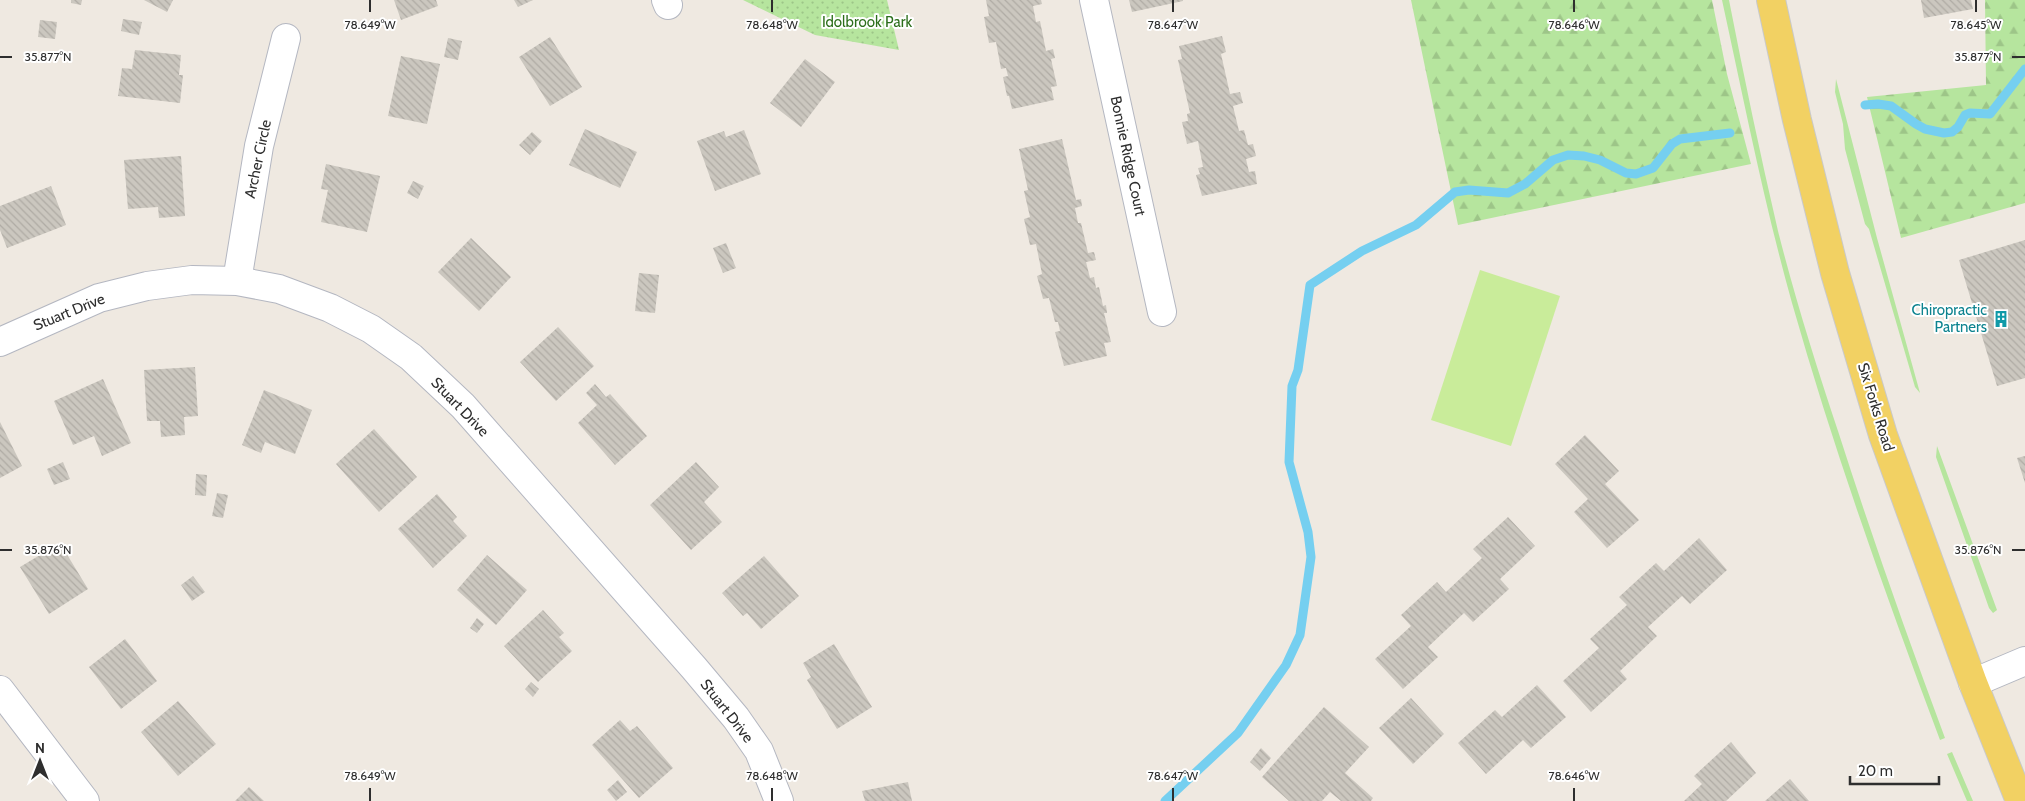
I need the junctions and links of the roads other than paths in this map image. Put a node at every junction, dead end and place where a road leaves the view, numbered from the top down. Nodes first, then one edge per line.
1 (1094, 0) edge
2 (1771, 0) edge
3 (286, 38) dead end
4 (237, 281) junction
5 (1162, 312) dead end
6 (0, 342) edge
7 (2025, 661) edge
8 (1973, 683) junction
9 (0, 690) edge
10 (85, 801) edge
11 (779, 801) edge
12 (2020, 801) edge

1 - 5 street, Bonnie Ridge Court
2 - 8 main road, Six Forks Road
3 - 4 street, Archer Circle
4 - 6 street, Stuart Drive
4 - 11 street, Stuart Drive
7 - 8 street
8 - 12 main road, Six Forks Road
9 - 10 street

